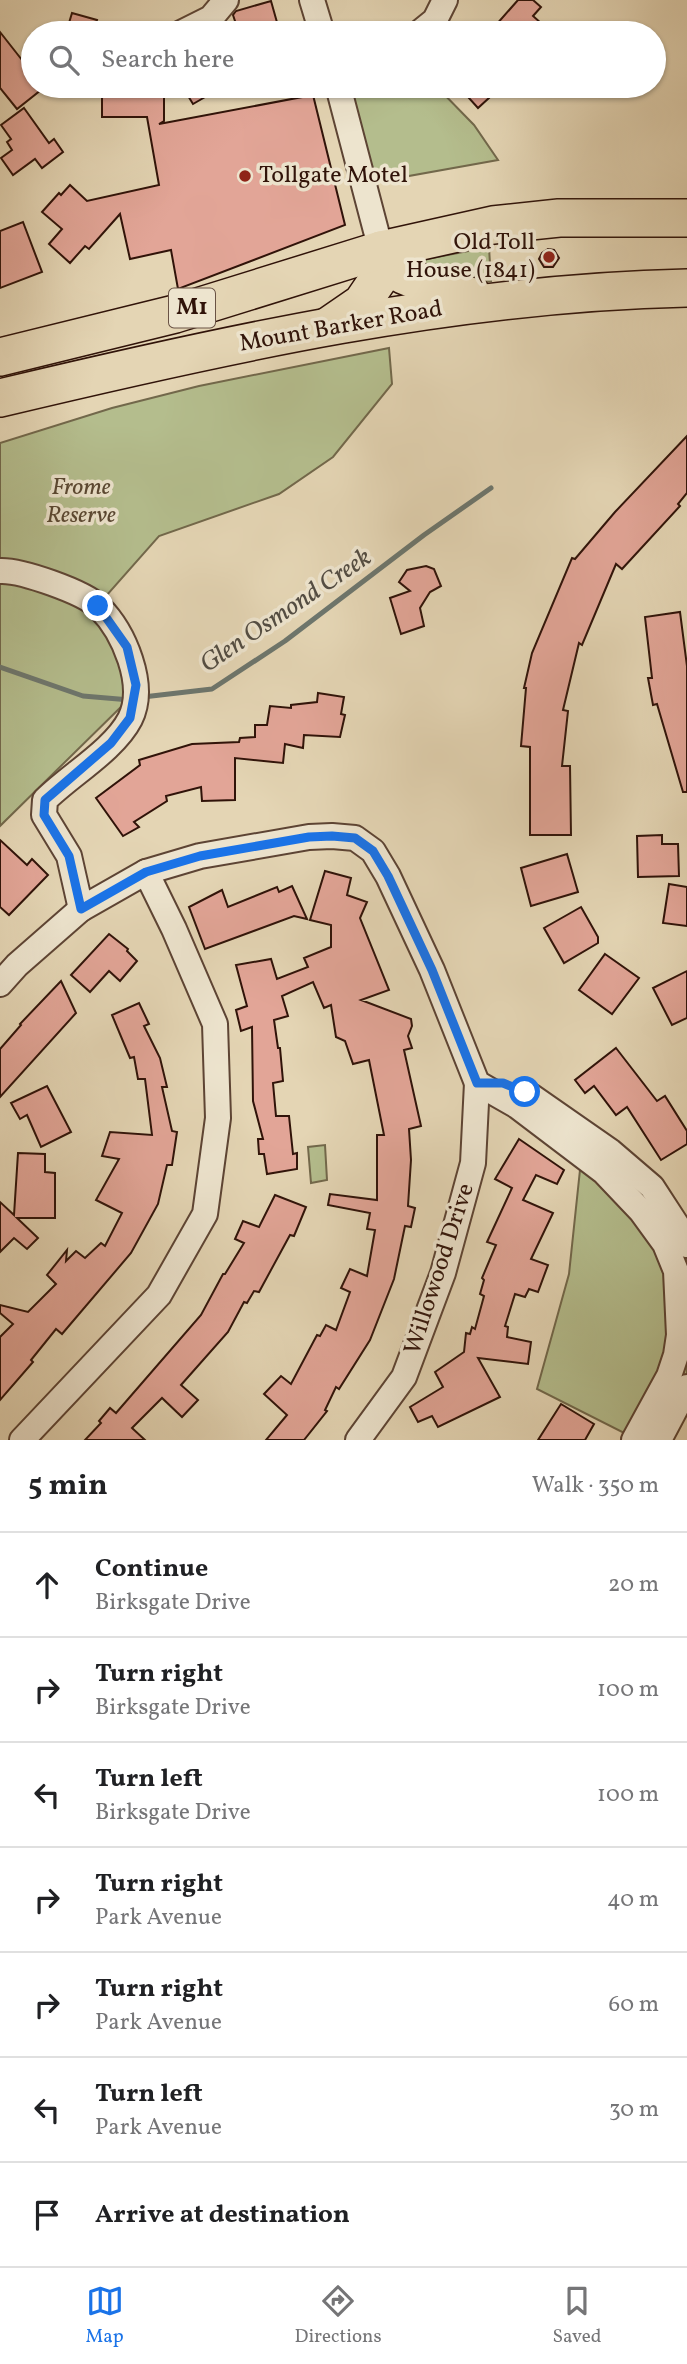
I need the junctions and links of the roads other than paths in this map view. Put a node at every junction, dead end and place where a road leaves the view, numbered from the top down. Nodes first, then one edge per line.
1 (226, 0) edge
2 (312, 0) edge
3 (445, 0) edge
4 (205, 21) edge
5 (318, 21) edge
6 (434, 21) edge
7 (341, 98) edge
8 (559, 218) junction
9 (687, 218) edge
10 (687, 243) edge
11 (381, 250) junction
12 (687, 288) edge
13 (492, 301) junction
14 (328, 326) junction
15 (0, 357) edge
16 (0, 398) edge
17 (0, 571) edge
18 (146, 872) junction
19 (81, 909) junction
20 (8, 958) edge
21 (0, 984) edge
22 (477, 1083) junction
23 (687, 1245) edge
24 (687, 1387) edge
25 (26, 1438) edge
26 (358, 1440) edge
27 (634, 1440) edge
28 (659, 1440) edge

1 - 4 street
2 - 5 street
3 - 6 street
7 - 11 street
8 - 9 highway, M1
8 - 10 highway
8 - 11 highway, Mount Barker Road / M1
11 - 13 highway
11 - 14 highway
11 - 15 highway, Mount Barker Road / M1
12 - 13 highway, Mount Barker Road / M1
13 - 14 highway, Mount Barker Road / M1
14 - 16 highway, Mount Barker Road / M1
17 - 19 street
18 - 19 street
18 - 22 street
18 - 25 street
19 - 20 street
20 - 21 street
22 - 23 street
22 - 26 street, Willowood Drive
22 - 27 street
24 - 28 street

